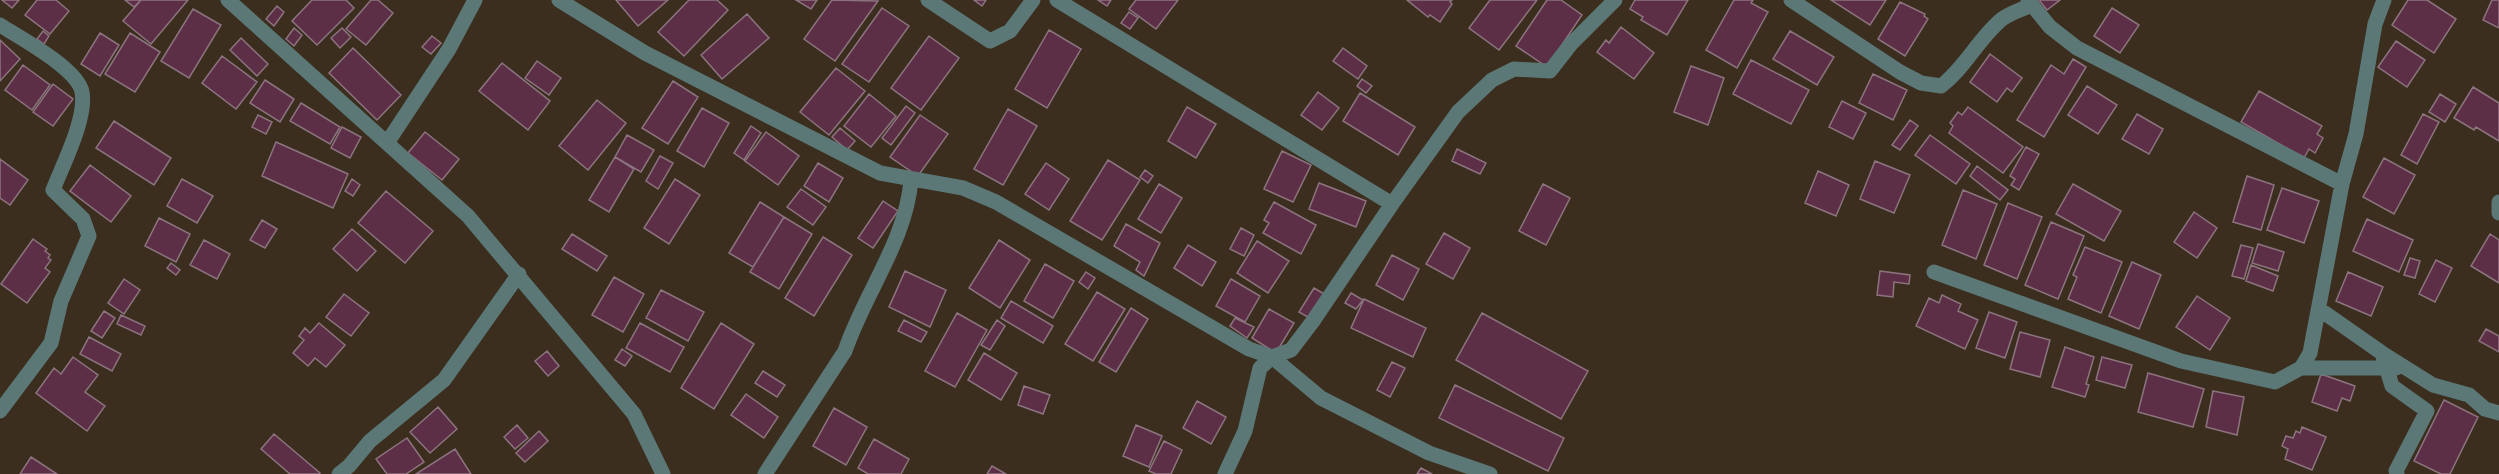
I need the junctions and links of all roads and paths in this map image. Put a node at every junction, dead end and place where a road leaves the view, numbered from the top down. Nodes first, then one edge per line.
1 (228, 0) edge
2 (475, 0) edge
3 (560, 0) edge
4 (928, 0) edge
5 (1034, 0) edge
6 (1057, 0) edge
7 (1615, 0) edge
8 (1791, 0) edge
9 (2384, 0) edge
10 (2030, 2) edge
11 (0, 25) edge
12 (387, 143) junction
13 (912, 180) junction
14 (2342, 184) junction
15 (2499, 202) edge
16 (1392, 204) junction
17 (2499, 213) edge
18 (1934, 272) dead end
19 (519, 274) junction
20 (2319, 309) junction
21 (2382, 353) junction
22 (1272, 357) junction
23 (2405, 367) junction
24 (2301, 368) junction
25 (2387, 369) junction
26 (0, 411) edge
27 (2499, 413) edge
28 (339, 474) edge
29 (663, 474) edge
30 (765, 474) edge
31 (1225, 474) edge
32 (1490, 474) edge
33 (2397, 474) edge

1 - 12 street
2 - 12 street
3 - 13 street
4 - 5 street
6 - 16 street
7 - 16 street
8 - 10 street
9 - 14 street
10 - 14 street
11 - 26 street
12 - 19 street
13 - 22 street
13 - 30 street
14 - 20 street
15 - 17 street
16 - 22 street
18 - 24 street
19 - 28 street
19 - 29 street
20 - 21 street
20 - 24 street
21 - 23 street
21 - 25 street
22 - 31 street
22 - 32 street
23 - 25 street
23 - 27 street
24 - 25 street
25 - 33 street

